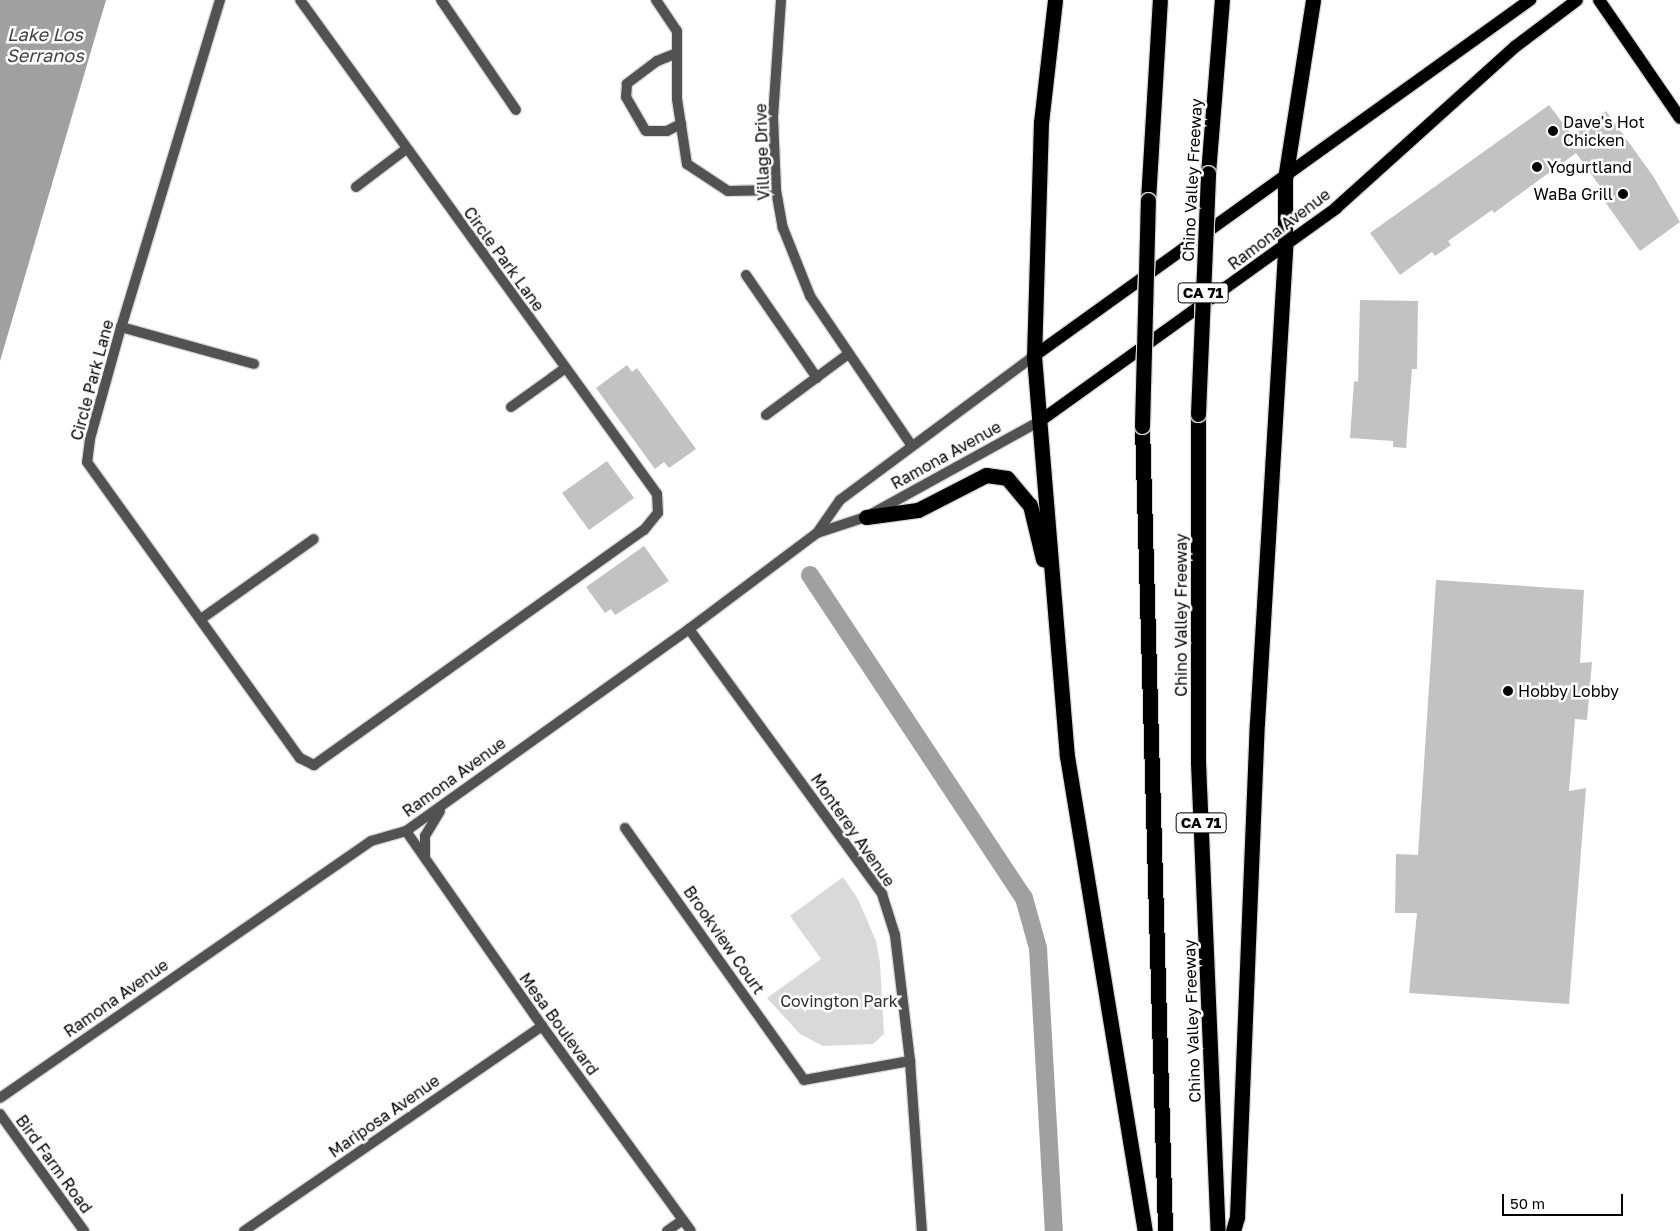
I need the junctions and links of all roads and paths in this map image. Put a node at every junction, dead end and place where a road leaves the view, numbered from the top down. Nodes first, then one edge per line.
1 (220, 0) edge
2 (300, 0) edge
3 (441, 0) edge
4 (656, 0) edge
5 (782, 0) edge
6 (1055, 0) edge
7 (1160, 0) edge
8 (1222, 0) edge
9 (1313, 0) edge
10 (1530, 0) edge
11 (1577, 0) edge
12 (1599, 0) edge
13 (677, 52) junction
14 (516, 110) dead end
15 (1680, 118) edge
16 (681, 124) junction
17 (406, 149) junction
18 (1285, 178) junction
19 (356, 187) dead end
20 (776, 190) junction
21 (1286, 247) junction
22 (746, 275) dead end
23 (121, 327) junction
24 (848, 354) junction
25 (1034, 356) junction
26 (254, 364) dead end
27 (564, 369) junction
28 (817, 378) junction
29 (512, 407) dead end
30 (766, 415) dead end
31 (1040, 421) junction
32 (912, 446) junction
33 (866, 517) junction
34 (817, 533) junction
35 (314, 539) dead end
36 (1054, 606) junction
37 (201, 619) junction
38 (689, 629) junction
39 (455, 796) junction
40 (626, 828) dead end
41 (406, 831) junction
42 (425, 858) junction
43 (542, 1026) junction
44 (910, 1060) junction
45 (0, 1098) edge
46 (0, 1114) edge
47 (683, 1220) junction
48 (84, 1231) edge
49 (244, 1231) edge
50 (667, 1231) edge
51 (691, 1231) edge
52 (922, 1231) edge
53 (1145, 1231) edge
54 (1165, 1231) edge
55 (1218, 1231) edge
56 (1233, 1231) edge

1 - 23 street, Circle Park Lane
2 - 17 street, Circle Park Lane
3 - 14 street
4 - 13 street
5 - 20 street, Village Drive
6 - 25 highway
7 - 54 highway, Chino Valley Freeway / CA 71, bridge
8 - 55 highway, Chino Valley Freeway / CA 71, bridge
9 - 18 highway
10 - 18 main road, Ramona Avenue
11 - 21 main road, Ramona Avenue
12 - 15 main road
13 - 16 street
13 - 16 street
16 - 20 street
17 - 19 street
17 - 27 street, Circle Park Lane
18 - 21 highway
18 - 25 main road, Ramona Avenue
20 - 24 street, Village Drive
21 - 31 main road, Ramona Avenue
21 - 56 highway
22 - 28 street
23 - 26 street
23 - 37 street, Circle Park Lane
24 - 28 street
24 - 32 street, Village Drive
25 - 31 highway
25 - 32 street, Ramona Avenue
27 - 29 street
27 - 37 street, Circle Park Lane
28 - 30 street
31 - 33 street, Ramona Avenue
31 - 36 highway
32 - 34 street, Ramona Avenue
33 - 34 street, Ramona Avenue
33 - 36 highway
34 - 38 street, Ramona Avenue
35 - 37 street
36 - 53 highway
38 - 39 street, Ramona Avenue
38 - 44 street, Monterey Avenue
39 - 41 street, Ramona Avenue
39 - 42 street
40 - 44 street, Brookview Court
41 - 42 street, Mesa Boulevard
41 - 45 street, Ramona Avenue
42 - 43 street, Mesa Boulevard
43 - 47 street, Mesa Boulevard
43 - 49 street, Mariposa Avenue
44 - 52 street, Monterey Avenue
46 - 48 street, Bird Farm Road
47 - 50 street
47 - 51 street, Mesa Boulevard

